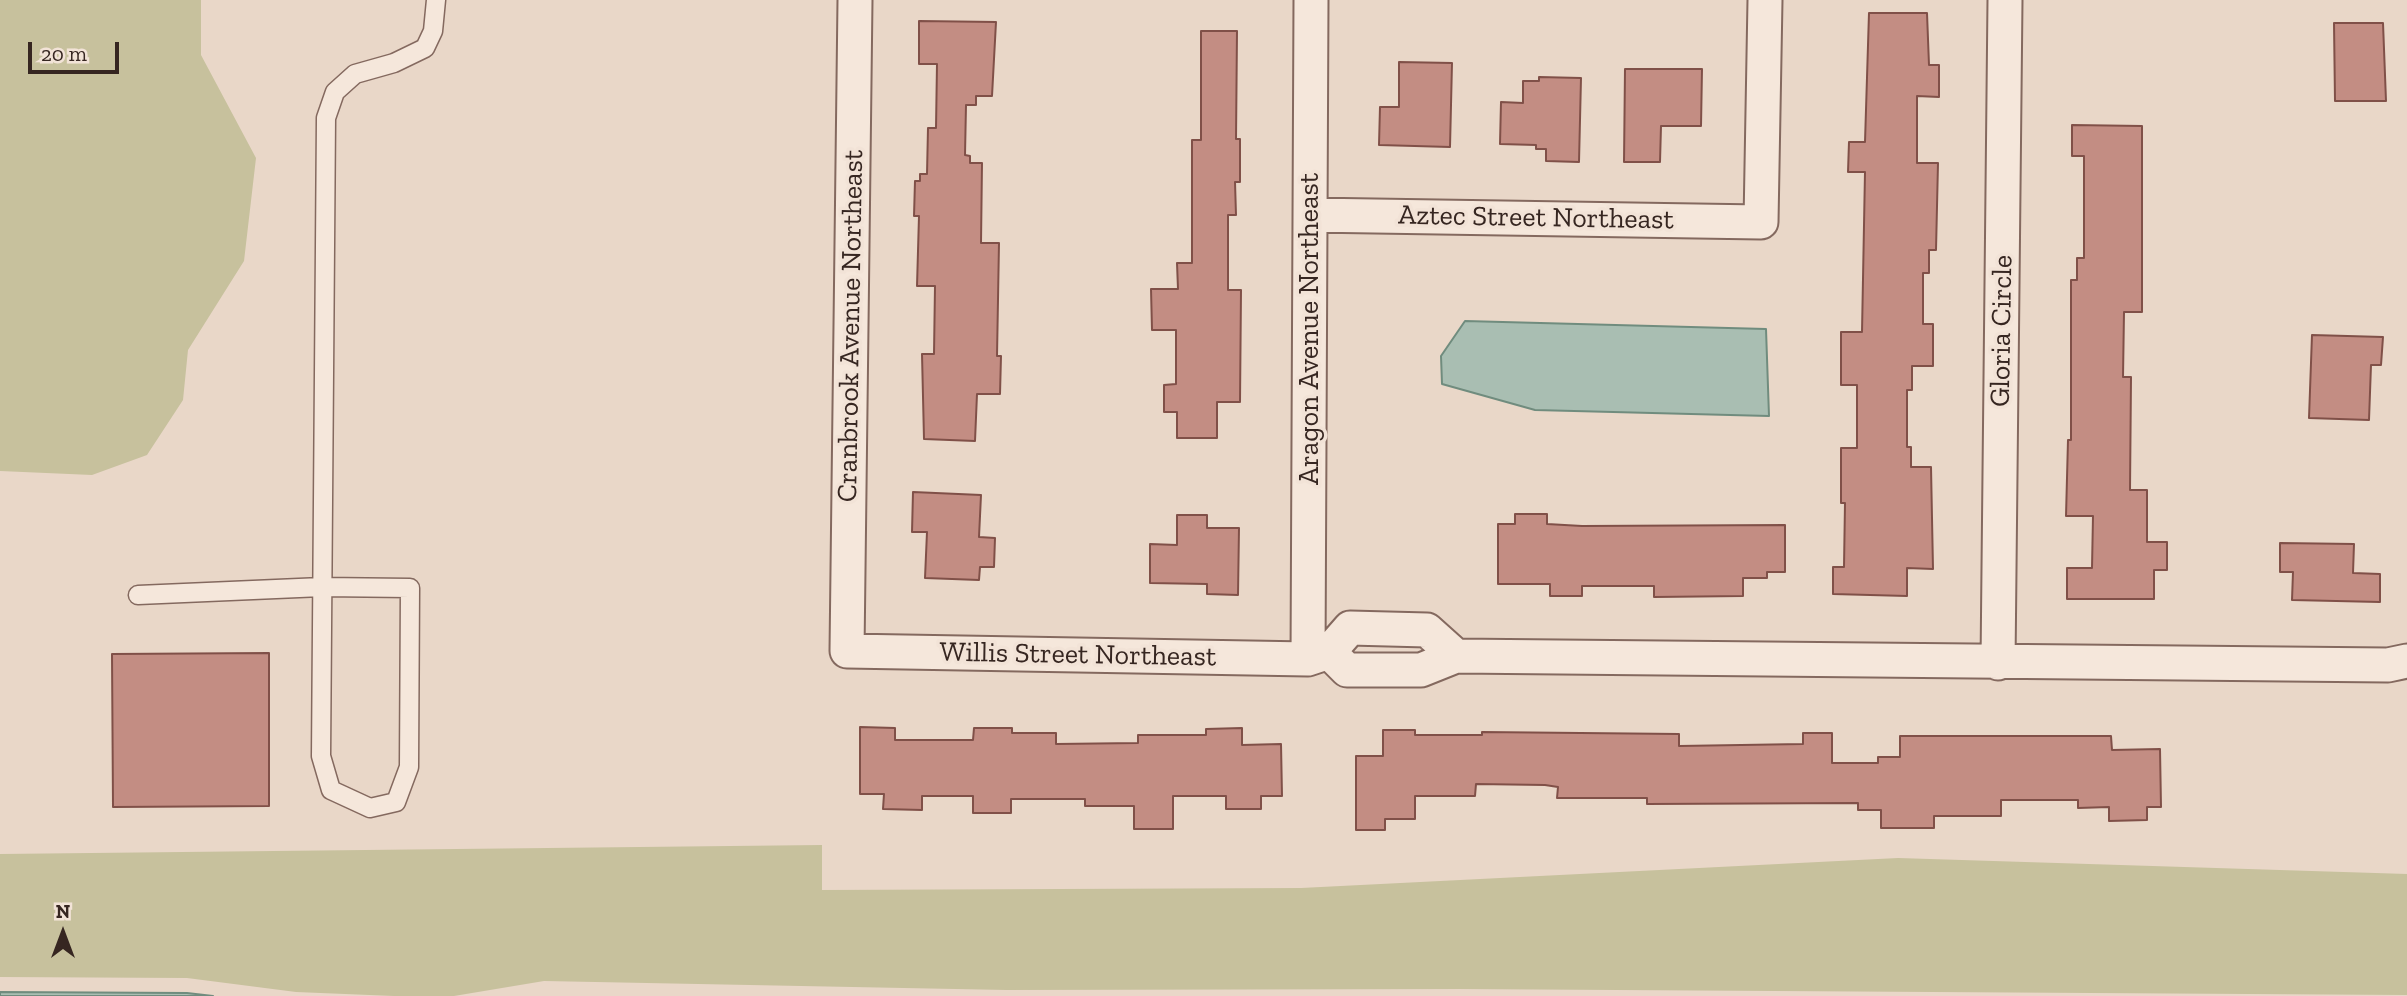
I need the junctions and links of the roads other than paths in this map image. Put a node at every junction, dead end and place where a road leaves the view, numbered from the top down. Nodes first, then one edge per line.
1 (436, 0) edge
2 (855, 0) edge
3 (1311, 0) edge
4 (1765, 0) edge
5 (2005, 0) edge
6 (1310, 215) junction
7 (322, 587) junction
8 (138, 595) dead end
9 (847, 651) joint
10 (1319, 655) junction
11 (2407, 661) edge
12 (1998, 663) junction

1 - 7 lane
2 - 9 street, Cranbrook Avenue Northeast
3 - 6 street, Aragon Avenue Northeast
4 - 6 street, Aztec Street Northeast
5 - 12 street, Gloria Circle
6 - 10 street, Aragon Avenue Northeast
7 - 7 lane
7 - 8 lane
9 - 10 street, Willis Street Northeast
10 - 12 street
11 - 12 street

